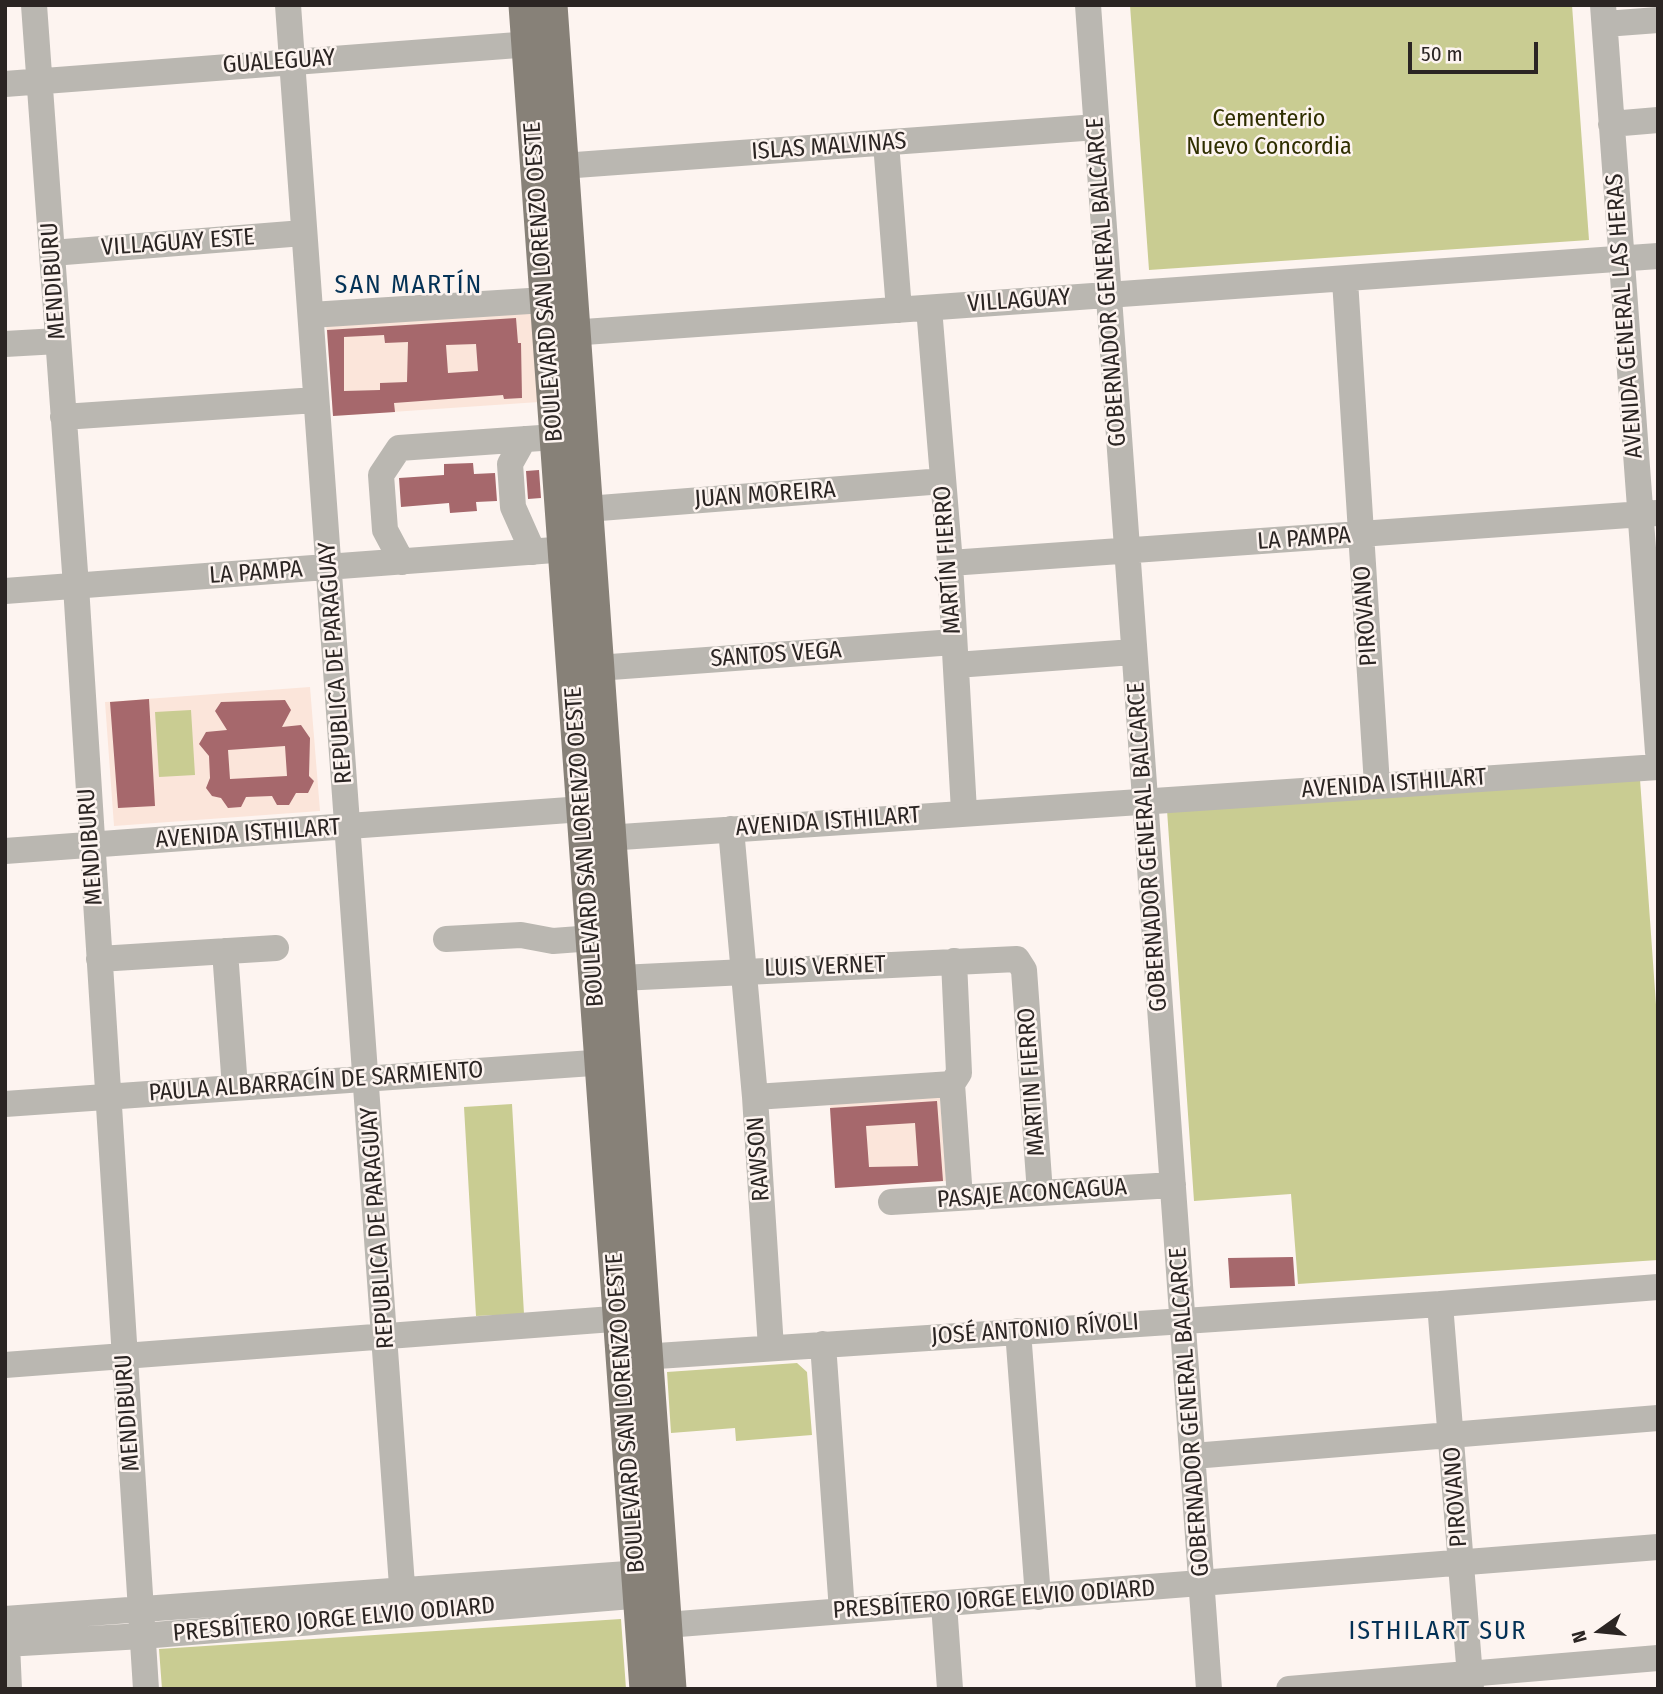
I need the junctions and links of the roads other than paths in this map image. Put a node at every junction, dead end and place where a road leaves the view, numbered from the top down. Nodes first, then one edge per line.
1 (34, 5) edge
2 (288, 5) edge
3 (525, 5) edge
4 (551, 5) edge
5 (1087, 5) edge
6 (1604, 15) edge
7 (1658, 20) edge
8 (541, 43) junction
9 (291, 61) junction
10 (40, 81) junction
11 (5, 84) edge
12 (1658, 120) edge
13 (1611, 124) junction
14 (1097, 127) junction
15 (886, 143) junction
16 (562, 166) junction
17 (303, 233) junction
18 (52, 253) junction
19 (1658, 256) edge
20 (1620, 259) junction
21 (1345, 280) junction
22 (1108, 294) junction
23 (545, 300) junction
24 (929, 308) junction
25 (900, 310) junction
26 (311, 315) junction
27 (561, 334) junction
28 (58, 341) junction
29 (5, 344) edge
30 (316, 400) junction
31 (63, 417) junction
32 (539, 438) junction
33 (943, 481) junction
34 (587, 509) junction
35 (1649, 513) edge
36 (1361, 535) junction
37 (558, 550) junction
38 (1126, 552) junction
39 (402, 562) junction
40 (950, 563) junction
41 (330, 568) junction
42 (76, 586) junction
43 (5, 591) edge
44 (1133, 652) junction
45 (955, 654) junction
46 (597, 668) junction
47 (1658, 752) edge
48 (1658, 766) edge
49 (1377, 785) junction
50 (1145, 799) junction
51 (964, 811) junction
52 (582, 814) junction
53 (348, 827) junction
54 (731, 829) junction
55 (610, 832) junction
56 (90, 845) junction
57 (5, 851) edge
58 (593, 938) junction
59 (446, 939) dead end
60 (276, 948) dead end
61 (225, 951) junction
62 (99, 959) junction
63 (954, 961) junction
64 (745, 970) junction
65 (1024, 970) joint
66 (620, 978) junction
67 (614, 1062) junction
68 (367, 1080) junction
69 (952, 1084) junction
70 (235, 1088) junction
71 (108, 1096) junction
72 (755, 1097) junction
73 (5, 1104) edge
74 (1173, 1185) junction
75 (1040, 1193) junction
76 (960, 1199) junction
77 (891, 1202) dead end
78 (1658, 1287) edge
79 (1440, 1304) junction
80 (631, 1318) junction
81 (1183, 1320) junction
82 (1018, 1331) junction
83 (386, 1338) junction
84 (823, 1345) junction
85 (771, 1348) junction
86 (124, 1356) junction
87 (634, 1357) junction
88 (5, 1365) edge
89 (1658, 1418) edge
90 (1451, 1435) junction
91 (1193, 1456) junction
92 (1658, 1547) edge
93 (1461, 1563) junction
94 (1202, 1585) junction
95 (653, 1592) junction
96 (1038, 1597) junction
97 (403, 1602) junction
98 (944, 1604) junction
99 (141, 1609) junction
100 (842, 1612) junction
101 (6, 1636) edge
102 (142, 1636) junction
103 (1658, 1658) edge
104 (1471, 1681) edge
105 (9, 1689) edge
106 (146, 1689) edge
107 (646, 1689) edge
108 (670, 1689) edge
109 (950, 1689) edge
110 (1209, 1689) edge
111 (1289, 1689) edge

1 - 10 street, MENDIBURU
2 - 9 street, REPUBLICA DE PARAGUAY
3 - 8 main road, BOULEVARD SAN LORENZO OESTE
4 - 8 main road, BOULEVARD SAN LORENZO OESTE
5 - 14 street, GOBERNADOR GENERAL BALCARCE
6 - 7 street
6 - 13 street, AVENIDA GENERAL LAS HERAS
8 - 9 street, GUALEGUAY
8 - 16 main road, BOULEVARD SAN LORENZO OESTE
8 - 23 main road, BOULEVARD SAN LORENZO OESTE
9 - 10 street, GUALEGUAY
9 - 17 street, REPUBLICA DE PARAGUAY
10 - 11 street, GUALEGUAY
10 - 18 street, MENDIBURU
12 - 13 street
13 - 20 street, AVENIDA GENERAL LAS HERAS
14 - 15 street, ISLAS MALVINAS
14 - 22 street, GOBERNADOR GENERAL BALCARCE
15 - 16 street, ISLAS MALVINAS
15 - 25 street
16 - 27 main road, BOULEVARD SAN LORENZO OESTE
17 - 18 street, VILLAGUAY ESTE
17 - 26 street, REPUBLICA DE PARAGUAY
18 - 28 street, MENDIBURU
19 - 20 street, VILLAGUAY
20 - 21 street, VILLAGUAY
20 - 35 street, AVENIDA GENERAL LAS HERAS
21 - 22 street, VILLAGUAY
21 - 36 street, PIROVANO
22 - 24 street, VILLAGUAY
22 - 38 street, GOBERNADOR GENERAL BALCARCE
23 - 26 street
23 - 27 main road, BOULEVARD SAN LORENZO OESTE
24 - 25 street, VILLAGUAY
24 - 33 street, MARTÍN FIERRO
25 - 27 street, VILLAGUAY
26 - 30 street, REPUBLICA DE PARAGUAY
27 - 32 main road, BOULEVARD SAN LORENZO OESTE
27 - 34 main road, BOULEVARD SAN LORENZO OESTE
28 - 29 street
28 - 31 street, MENDIBURU
30 - 31 street
30 - 41 street, REPUBLICA DE PARAGUAY
31 - 42 street, MENDIBURU
32 - 37 main road, BOULEVARD SAN LORENZO OESTE
32 - 37 street
32 - 39 street
33 - 34 street, JUAN MOREIRA
33 - 40 street, MARTÍN FIERRO
34 - 37 main road, BOULEVARD SAN LORENZO OESTE
35 - 36 street, LA PAMPA
35 - 47 street, AVENIDA GENERAL LAS HERAS
36 - 38 street, LA PAMPA
36 - 49 street, PIROVANO
37 - 39 street, LA PAMPA
37 - 46 main road, BOULEVARD SAN LORENZO OESTE
37 - 52 main road, BOULEVARD SAN LORENZO OESTE
38 - 40 street, LA PAMPA
38 - 44 street, GOBERNADOR GENERAL BALCARCE
39 - 41 street, LA PAMPA
40 - 45 street, MARTÍN FIERRO
41 - 42 street, LA PAMPA
41 - 53 street, REPUBLICA DE PARAGUAY
42 - 43 street, LA PAMPA
42 - 56 street, MENDIBURU
44 - 45 street, SANTOS VEGA
44 - 50 street, GOBERNADOR GENERAL BALCARCE
45 - 46 street, SANTOS VEGA
45 - 51 street, MARTÍN FIERRO
46 - 55 main road, BOULEVARD SAN LORENZO OESTE
48 - 49 street, AVENIDA ISTHILART
49 - 50 street, AVENIDA ISTHILART
50 - 51 street, AVENIDA ISTHILART
50 - 74 street, GOBERNADOR GENERAL BALCARCE
51 - 54 street, AVENIDA ISTHILART
52 - 53 street, AVENIDA ISTHILART
52 - 55 street, AVENIDA ISTHILART
52 - 58 main road, BOULEVARD SAN LORENZO OESTE
53 - 56 street, AVENIDA ISTHILART
53 - 68 street, REPUBLICA DE PARAGUAY
54 - 55 street, AVENIDA ISTHILART
54 - 64 street, RAWSON
55 - 66 main road, BOULEVARD SAN LORENZO OESTE
56 - 57 street, AVENIDA ISTHILART
56 - 62 street, MENDIBURU
58 - 59 street
58 - 67 main road, BOULEVARD SAN LORENZO OESTE
60 - 61 street
61 - 62 street
61 - 70 street
62 - 71 street, MENDIBURU
63 - 64 street, LUIS VERNET
63 - 65 street, LUIS VERNET
63 - 69 street
64 - 66 street, LUIS VERNET
64 - 72 street, RAWSON
65 - 75 street, MARTIN FIERRO
66 - 67 main road, BOULEVARD SAN LORENZO OESTE
67 - 68 street, PAULA ALBARRACÍN DE SARMIENTO
67 - 80 main road, BOULEVARD SAN LORENZO OESTE
68 - 70 street, PAULA ALBARRACÍN DE SARMIENTO
68 - 83 street, REPUBLICA DE PARAGUAY
69 - 72 street
69 - 76 street
70 - 71 street, PAULA ALBARRACÍN DE SARMIENTO
71 - 73 street, PAULA ALBARRACÍN DE SARMIENTO
71 - 86 street, MENDIBURU
72 - 85 street, RAWSON
74 - 75 street, PASAJE ACONCAGUA
74 - 81 street, GOBERNADOR GENERAL BALCARCE
75 - 76 street, PASAJE ACONCAGUA
76 - 77 street, PASAJE ACONCAGUA
78 - 79 street, JOSÉ ANTONIO RÍVOLI
79 - 81 street, JOSÉ ANTONIO RÍVOLI
79 - 90 street, PIROVANO
80 - 83 street
80 - 87 main road, BOULEVARD SAN LORENZO OESTE
81 - 82 street, JOSÉ ANTONIO RÍVOLI
81 - 91 street, GOBERNADOR GENERAL BALCARCE
82 - 84 street, JOSÉ ANTONIO RÍVOLI
82 - 96 street
83 - 86 street
83 - 97 street, REPUBLICA DE PARAGUAY
84 - 85 street, JOSÉ ANTONIO RÍVOLI
84 - 100 street
85 - 87 street, JOSÉ ANTONIO RÍVOLI
86 - 88 street
86 - 99 street, MENDIBURU
87 - 95 main road, BOULEVARD SAN LORENZO OESTE
89 - 90 street
90 - 91 street
90 - 93 street, PIROVANO
91 - 94 street, GOBERNADOR GENERAL BALCARCE
92 - 93 street, PRESBÍTERO JORGE ELVIO ODIARD
93 - 94 street, PRESBÍTERO JORGE ELVIO ODIARD
93 - 104 street, PIROVANO
94 - 96 street, PRESBÍTERO JORGE ELVIO ODIARD
94 - 110 street, GOBERNADOR GENERAL BALCARCE
95 - 97 street, PRESBÍTERO JORGE ELVIO ODIARD
95 - 100 street, PRESBÍTERO JORGE ELVIO ODIARD
95 - 107 main road, BOULEVARD SAN LORENZO OESTE
95 - 108 main road, BOULEVARD SAN LORENZO OESTE
96 - 98 street, PRESBÍTERO JORGE ELVIO ODIARD
97 - 99 street, PRESBÍTERO JORGE ELVIO ODIARD
97 - 102 street, PRESBÍTERO JORGE ELVIO ODIARD
98 - 100 street, PRESBÍTERO JORGE ELVIO ODIARD
98 - 109 street
99 - 101 street, PRESBÍTERO JORGE ELVIO ODIARD
99 - 102 street, MENDIBURU
101 - 102 street, PRESBÍTERO JORGE ELVIO ODIARD
101 - 105 street
102 - 106 street, MENDIBURU
103 - 104 street
104 - 111 street

